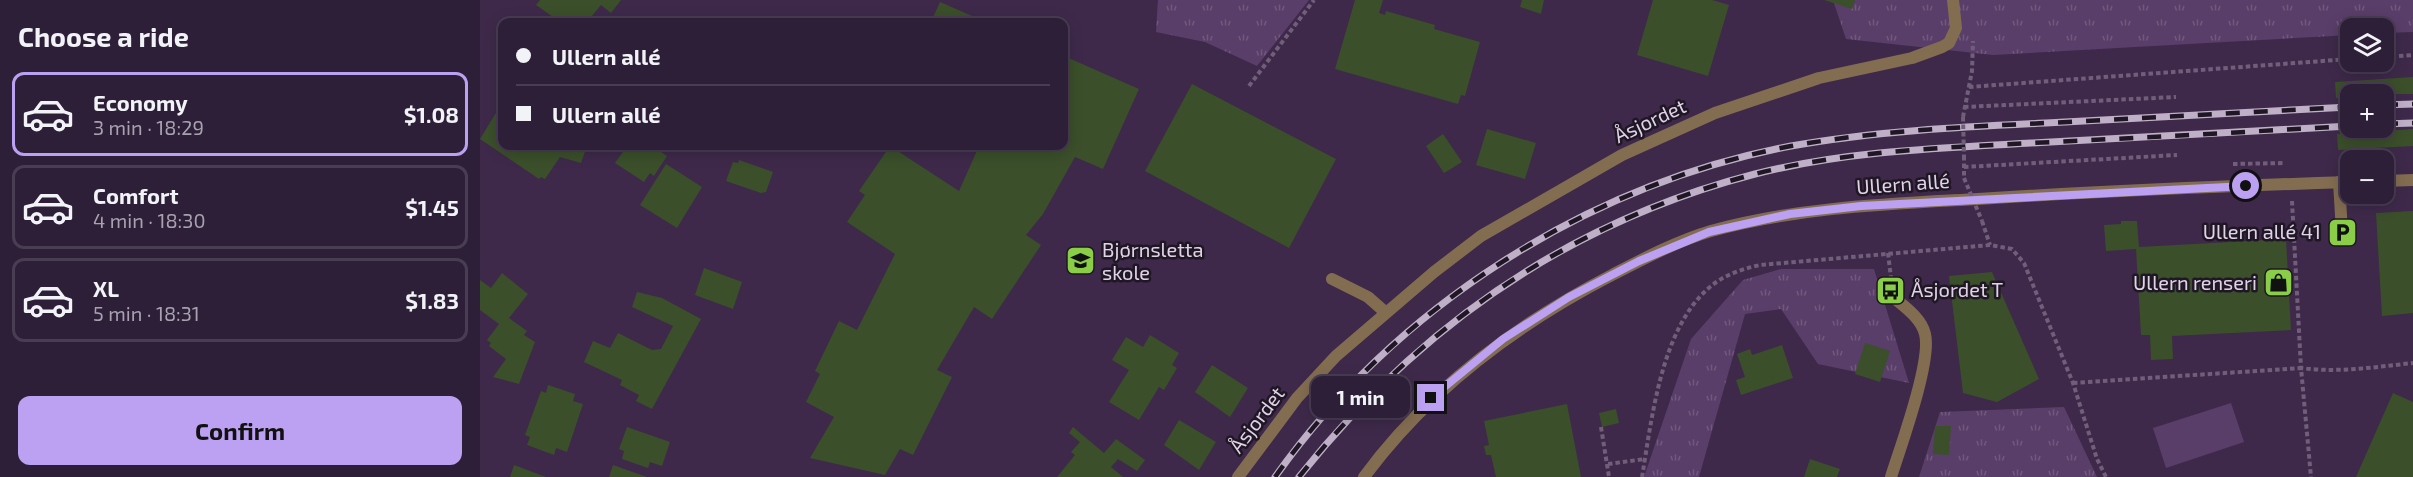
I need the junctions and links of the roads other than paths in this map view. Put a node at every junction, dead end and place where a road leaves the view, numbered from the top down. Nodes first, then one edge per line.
1 (1953, 0) edge
2 (2413, 180) edge
3 (2394, 181) edge
4 (2340, 182) edge
5 (2344, 204) edge
6 (2342, 232) dead end
7 (1332, 279) dead end
8 (1893, 297) road end
9 (1385, 312) junction
10 (1238, 477) edge
11 (1364, 477) edge
12 (1891, 477) edge

1 - 9 street, Åsjordet
2 - 3 street
4 - 11 street, Ullern allé
5 - 6 street
7 - 9 street
8 - 12 street
9 - 10 street, Åsjordet

